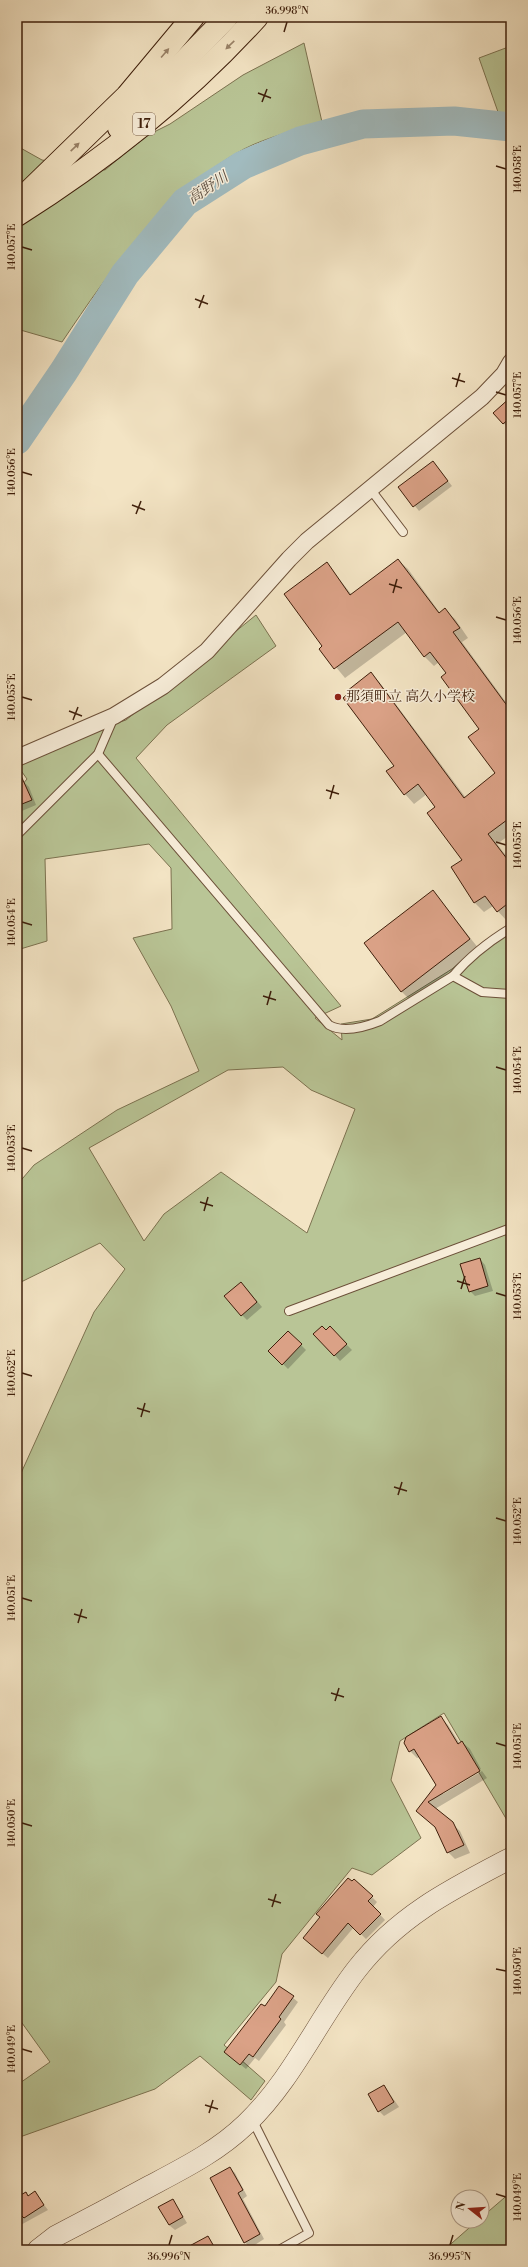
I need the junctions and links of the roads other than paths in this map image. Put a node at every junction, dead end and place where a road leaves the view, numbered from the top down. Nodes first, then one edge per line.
1 (193, 17) edge
2 (227, 17) edge
3 (257, 17) edge
4 (17, 203) edge
5 (17, 211) edge
6 (17, 215) edge
7 (511, 362) edge
8 (371, 490) junction
9 (403, 532) dead end
10 (114, 716) junction
11 (98, 754) junction
12 (17, 758) edge
13 (17, 835) edge
14 (511, 928) edge
15 (453, 976) junction
16 (511, 994) edge
17 (511, 1228) edge
18 (289, 1311) dead end
19 (511, 1858) edge
20 (252, 2118) junction
21 (38, 2250) edge
22 (279, 2250) edge

4 -> 1 main road
2 - 5 main road, 17
3 -> 6 main road, 17
7 - 8 street
8 - 9 lane
8 - 10 street
10 - 11 lane
10 - 12 street
11 - 13 lane
11 - 15 lane
14 - 15 lane
15 - 16 lane
17 - 18 lane
19 - 20 street
20 - 21 street
20 - 22 lane

